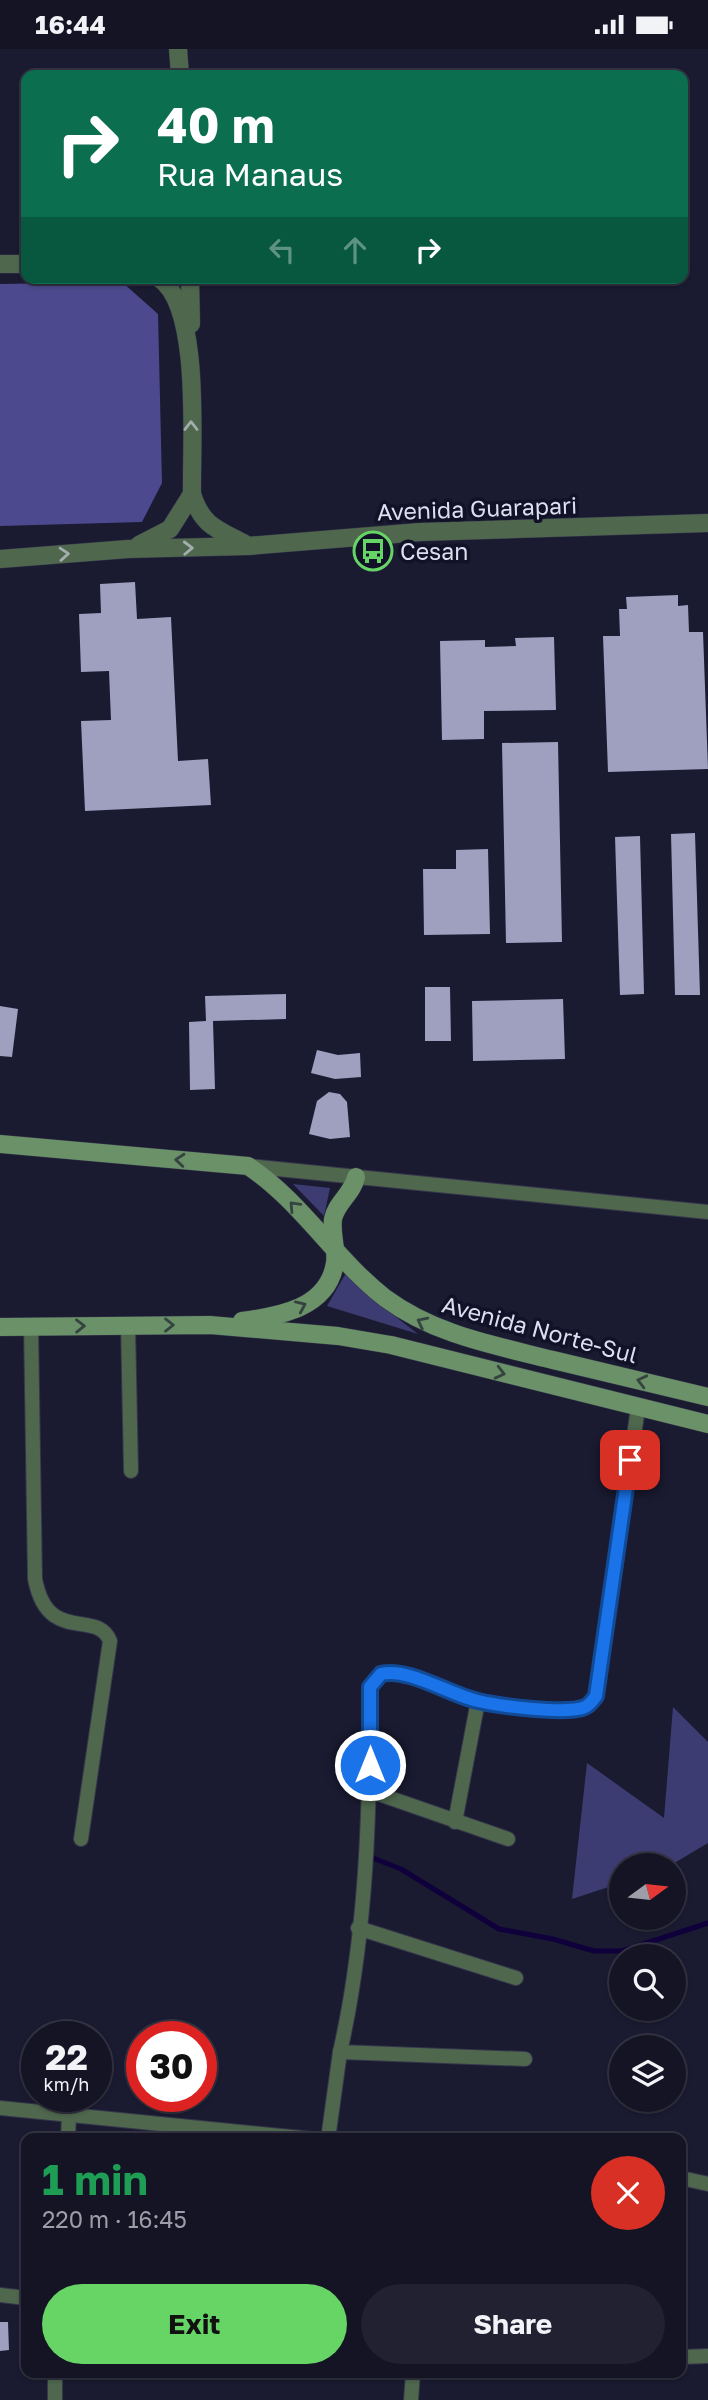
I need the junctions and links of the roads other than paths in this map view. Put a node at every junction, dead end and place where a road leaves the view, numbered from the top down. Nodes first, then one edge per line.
1 (178, 49) edge
2 (180, 70) edge
3 (0, 264) edge
4 (21, 264) edge
5 (167, 284) edge
6 (190, 284) edge
7 (191, 352) junction
8 (192, 494) junction
9 (708, 523) edge
10 (248, 546) junction
11 (128, 549) junction
12 (0, 559) edge
13 (0, 1144) edge
14 (248, 1166) junction
15 (356, 1177) junction
16 (708, 1212) edge
17 (335, 1251) junction
18 (128, 1325) junction
19 (211, 1325) junction
20 (31, 1326) junction
21 (0, 1327) edge
22 (708, 1397) edge
23 (638, 1408) junction
24 (708, 1424) edge
25 (131, 1471) dead end
26 (478, 1701) junction
27 (370, 1791) junction
28 (455, 1822) junction
29 (81, 1839) dead end
30 (508, 1839) dead end
31 (358, 1928) junction
32 (516, 1979) dead end
33 (340, 2052) junction
34 (525, 2059) dead end
35 (0, 2108) edge
36 (69, 2113) junction
37 (68, 2133) edge
38 (256, 2133) edge
39 (329, 2133) edge
40 (686, 2179) edge
41 (708, 2184) edge
42 (0, 2295) edge
43 (21, 2297) edge
44 (708, 2356) edge
45 (686, 2357) edge
46 (55, 2378) edge
47 (413, 2378) edge
48 (55, 2400) edge
49 (411, 2400) edge

1 - 2 street
3 - 4 street
5 - 7 street
6 - 7 street
8 -> 7 street
8 - 10 street
8 - 11 street
9 - 10 street, Avenida Guarapari
11 -> 10 street, Avenida Guarapari
12 -> 11 street, Avenida Guarapari
14 -> 13 main road
14 - 15 street
17 -> 14 main road, Avenida Norte-Sul
15 - 16 street
15 - 17 main road
19 -> 17 main road
22 -> 17 main road, Avenida Norte-Sul
18 -> 19 main road
20 -> 18 main road
18 - 25 street
19 -> 23 main road
20 - 21 main road
20 - 29 street
23 - 24 main road
23 - 26 street
26 - 27 street
26 - 28 street
27 - 28 street
27 - 31 street
28 - 30 street
31 - 32 street
31 - 33 street
33 - 34 street
33 - 39 street
35 - 36 street
36 - 37 street
36 - 38 street
40 - 41 street
42 - 43 street
44 - 45 street
46 - 48 street
47 - 49 street

